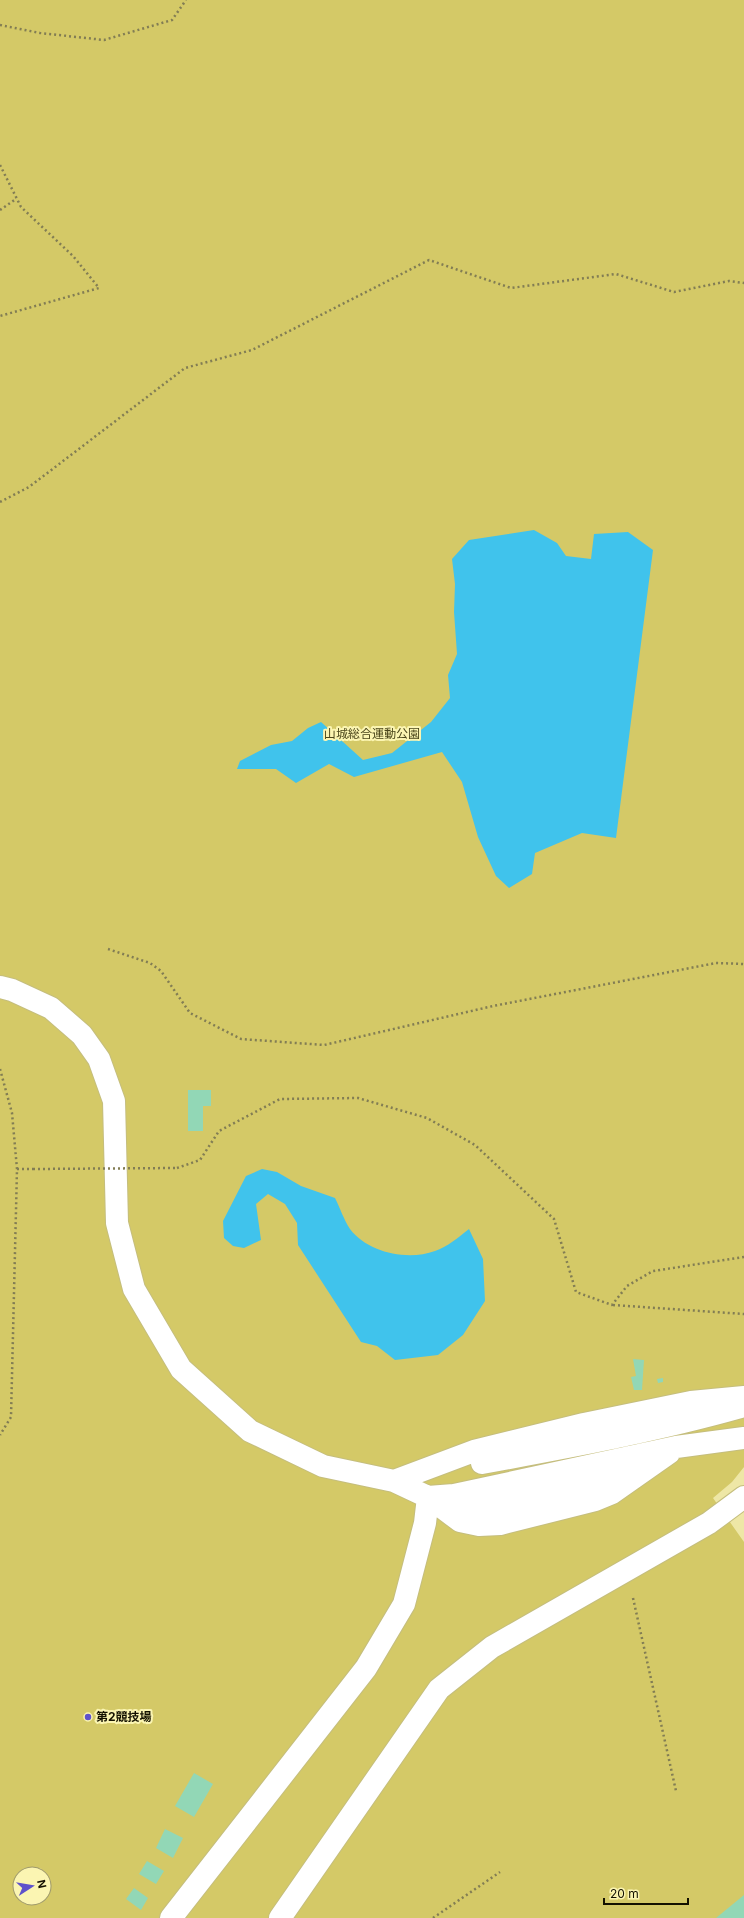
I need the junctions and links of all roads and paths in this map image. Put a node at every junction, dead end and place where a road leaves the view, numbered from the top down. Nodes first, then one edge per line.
1 (186, 0) edge
2 (0, 25) edge
3 (0, 165) edge
4 (16, 199) junction
5 (0, 210) edge
6 (744, 283) edge
7 (0, 316) edge
8 (0, 502) edge
9 (108, 949) dead end
10 (744, 964) edge
11 (0, 988) edge
12 (0, 1069) edge
13 (17, 1169) junction
14 (744, 1257) edge
15 (612, 1305) junction
16 (744, 1314) edge
17 (744, 1397) edge
18 (744, 1406) edge
19 (0, 1435) edge
20 (744, 1438) edge
21 (676, 1447) junction
22 (394, 1481) junction
23 (744, 1497) edge
24 (436, 1503) junction
25 (425, 1523) junction
26 (633, 1598) dead end
27 (676, 1791) dead end
28 (500, 1872) dead end
29 (171, 1918) edge
30 (280, 1918) edge
31 (433, 1918) edge

1 - 2 path
3 - 4 path
4 - 5 path
4 - 7 path
6 - 8 path
9 - 10 path
11 - 22 street
12 - 13 path
13 - 15 path, bridge
13 - 19 path
14 - 15 path
15 - 16 path
17 - 22 street
18 - 22 street
20 - 21 street
21 - 24 street
21 - 24 street
22 - 24 street
22 - 25 street
23 - 30 street
24 - 25 street
25 - 29 street
26 - 27 path
28 - 31 path

